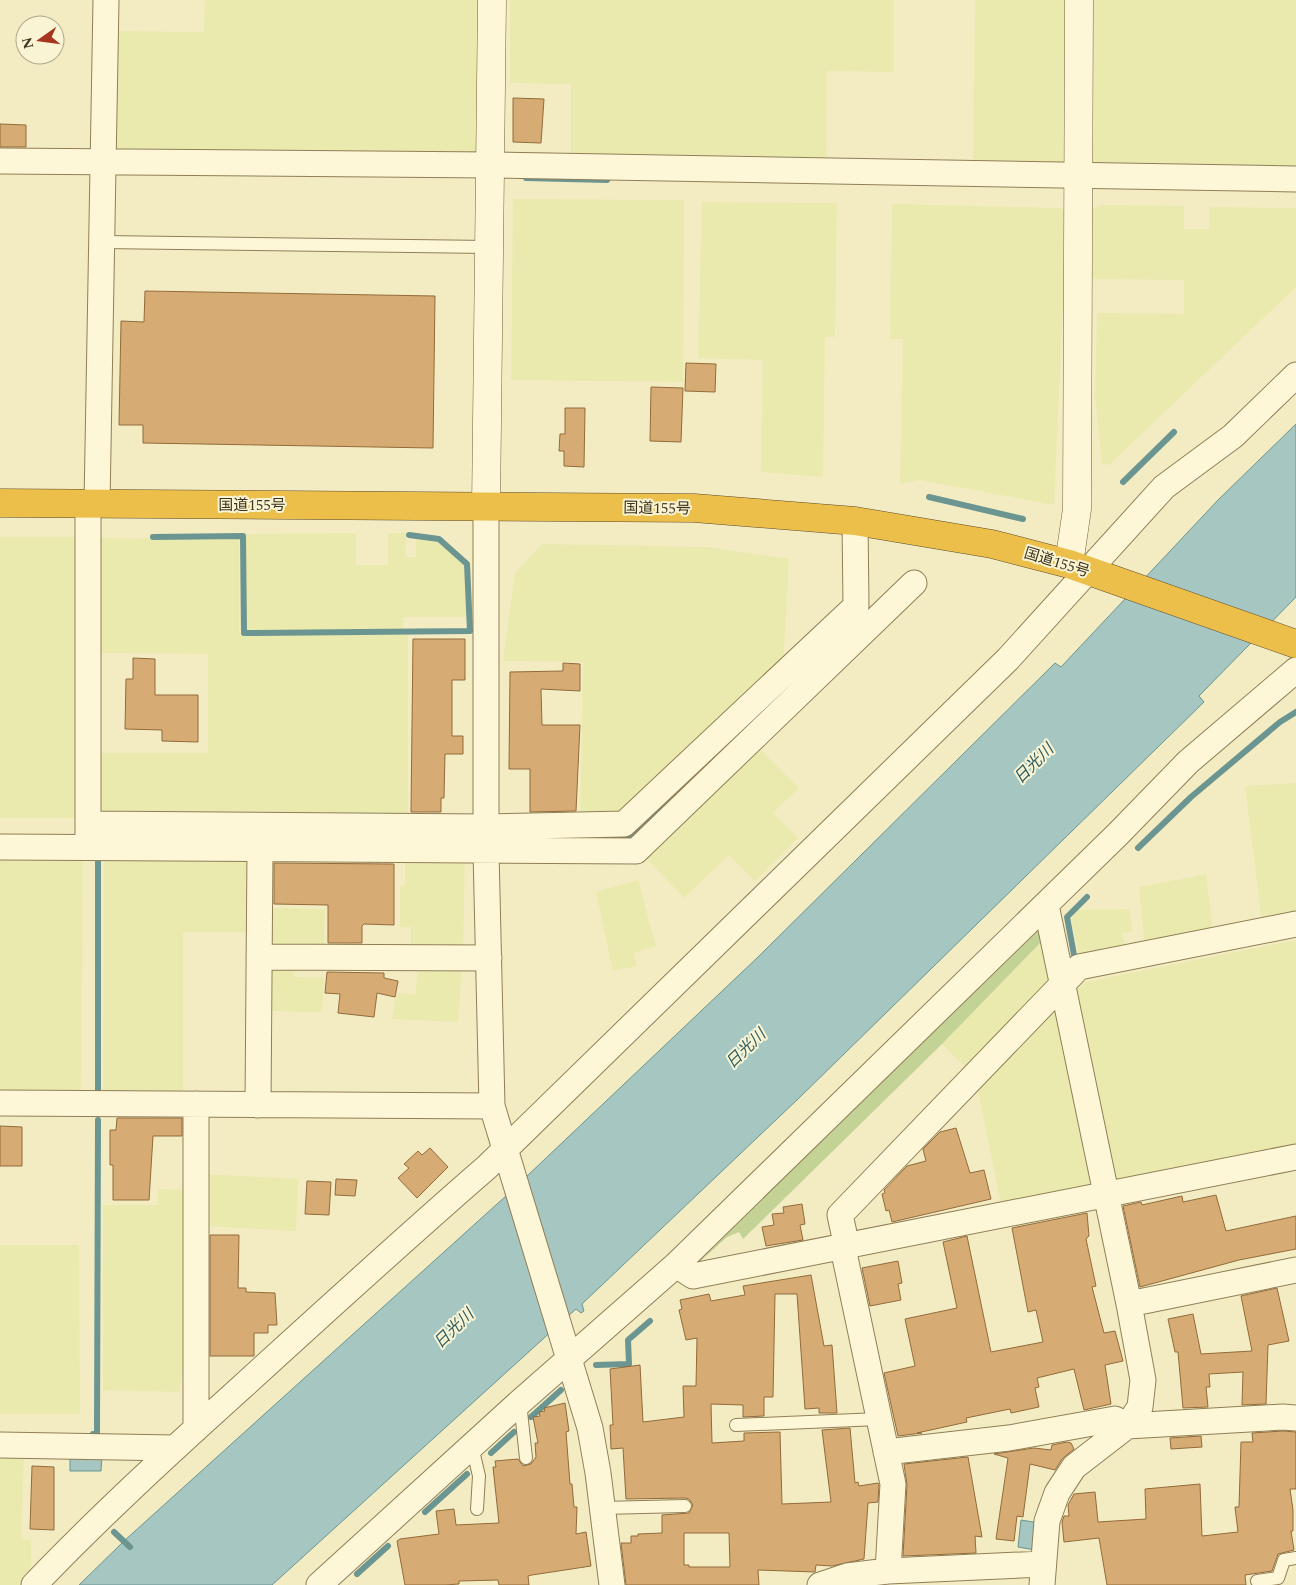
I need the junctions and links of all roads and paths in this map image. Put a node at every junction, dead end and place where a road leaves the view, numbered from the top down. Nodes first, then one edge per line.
1 (106, 0) edge
2 (492, 0) edge
3 (1079, 0) edge
4 (0, 161) edge
5 (103, 163) junction
6 (490, 165) junction
7 (1078, 175) junction
8 (1296, 179) edge
9 (102, 242) junction
10 (489, 246) junction
11 (1296, 375) edge
12 (0, 503) edge
13 (92, 504) junction
14 (486, 507) junction
15 (855, 521) junction
16 (856, 571) junction
17 (1087, 571) junction
18 (914, 583) dead end
19 (888, 607) junction
20 (1296, 644) edge
21 (1296, 670) edge
22 (486, 827) junction
23 (88, 836) junction
24 (0, 848) edge
25 (260, 850) junction
26 (486, 851) junction
27 (1046, 904) junction
28 (1296, 924) edge
29 (259, 957) junction
30 (489, 958) junction
31 (1062, 983) junction
32 (0, 1103) edge
33 (196, 1104) junction
34 (258, 1105) junction
35 (492, 1106) junction
36 (507, 1152) junction
37 (1296, 1157) edge
38 (1105, 1194) junction
39 (845, 1248) junction
40 (676, 1265) junction
41 (1296, 1270) edge
42 (1129, 1304) junction
43 (569, 1353) junction
44 (520, 1402) junction
45 (1296, 1418) edge
46 (879, 1419) junction
47 (736, 1425) dead end
48 (1127, 1426) junction
49 (196, 1428) junction
50 (0, 1445) edge
51 (472, 1446) junction
52 (176, 1448) junction
53 (886, 1452) junction
54 (526, 1458) dead end
55 (685, 1506) dead end
56 (602, 1508) junction
57 (477, 1509) dead end
58 (1296, 1558) edge
59 (897, 1575) edge
60 (1042, 1575) edge
61 (331, 1580) edge
62 (1256, 1581) dead end
63 (34, 1585) edge
64 (612, 1585) edge
65 (820, 1585) edge

1 - 5 street
2 - 6 street
3 - 7 street
4 - 5 street
5 - 6 street
5 - 9 street
6 - 7 street
6 - 10 street
7 - 8 street
7 - 17 street
9 - 10 lane
9 - 13 street
10 - 14 street
11 - 17 street
12 - 13 highway, 国道155号
13 - 14 highway, 国道155号
13 - 23 street
14 - 15 highway, 国道155号
14 - 22 street
15 - 16 street
15 - 17 highway, 国道155号
16 - 19 street
16 - 22 street
17 - 20 highway, 国道155号
17 - 36 street
18 - 19 street
19 - 26 street
21 - 27 street
22 - 23 street
22 - 26 street
23 - 24 street
23 - 25 street
25 - 26 street
25 - 29 street
26 - 30 street
27 - 31 street
27 - 40 street
28 - 31 street
29 - 30 street
29 - 34 street
30 - 35 street
31 - 38 street
31 - 39 street
32 - 33 street
33 - 34 street
33 - 49 street
34 - 35 street
35 - 36 street
36 - 43 street
36 - 49 street
37 - 38 street
38 - 39 street
38 - 42 street
39 - 40 street
39 - 46 street
40 - 43 street
41 - 42 street
42 - 48 street
43 - 44 street
43 - 56 street
44 - 51 street
44 - 54 lane
45 - 48 street
46 - 47 lane
46 - 53 street
48 - 53 street
48 - 60 street
49 - 52 street
50 - 52 street
51 - 57 lane
51 - 61 street
52 - 63 street
53 - 59 street
55 - 56 lane
56 - 64 street
58 - 62 lane
59 - 60 street
59 - 65 street

